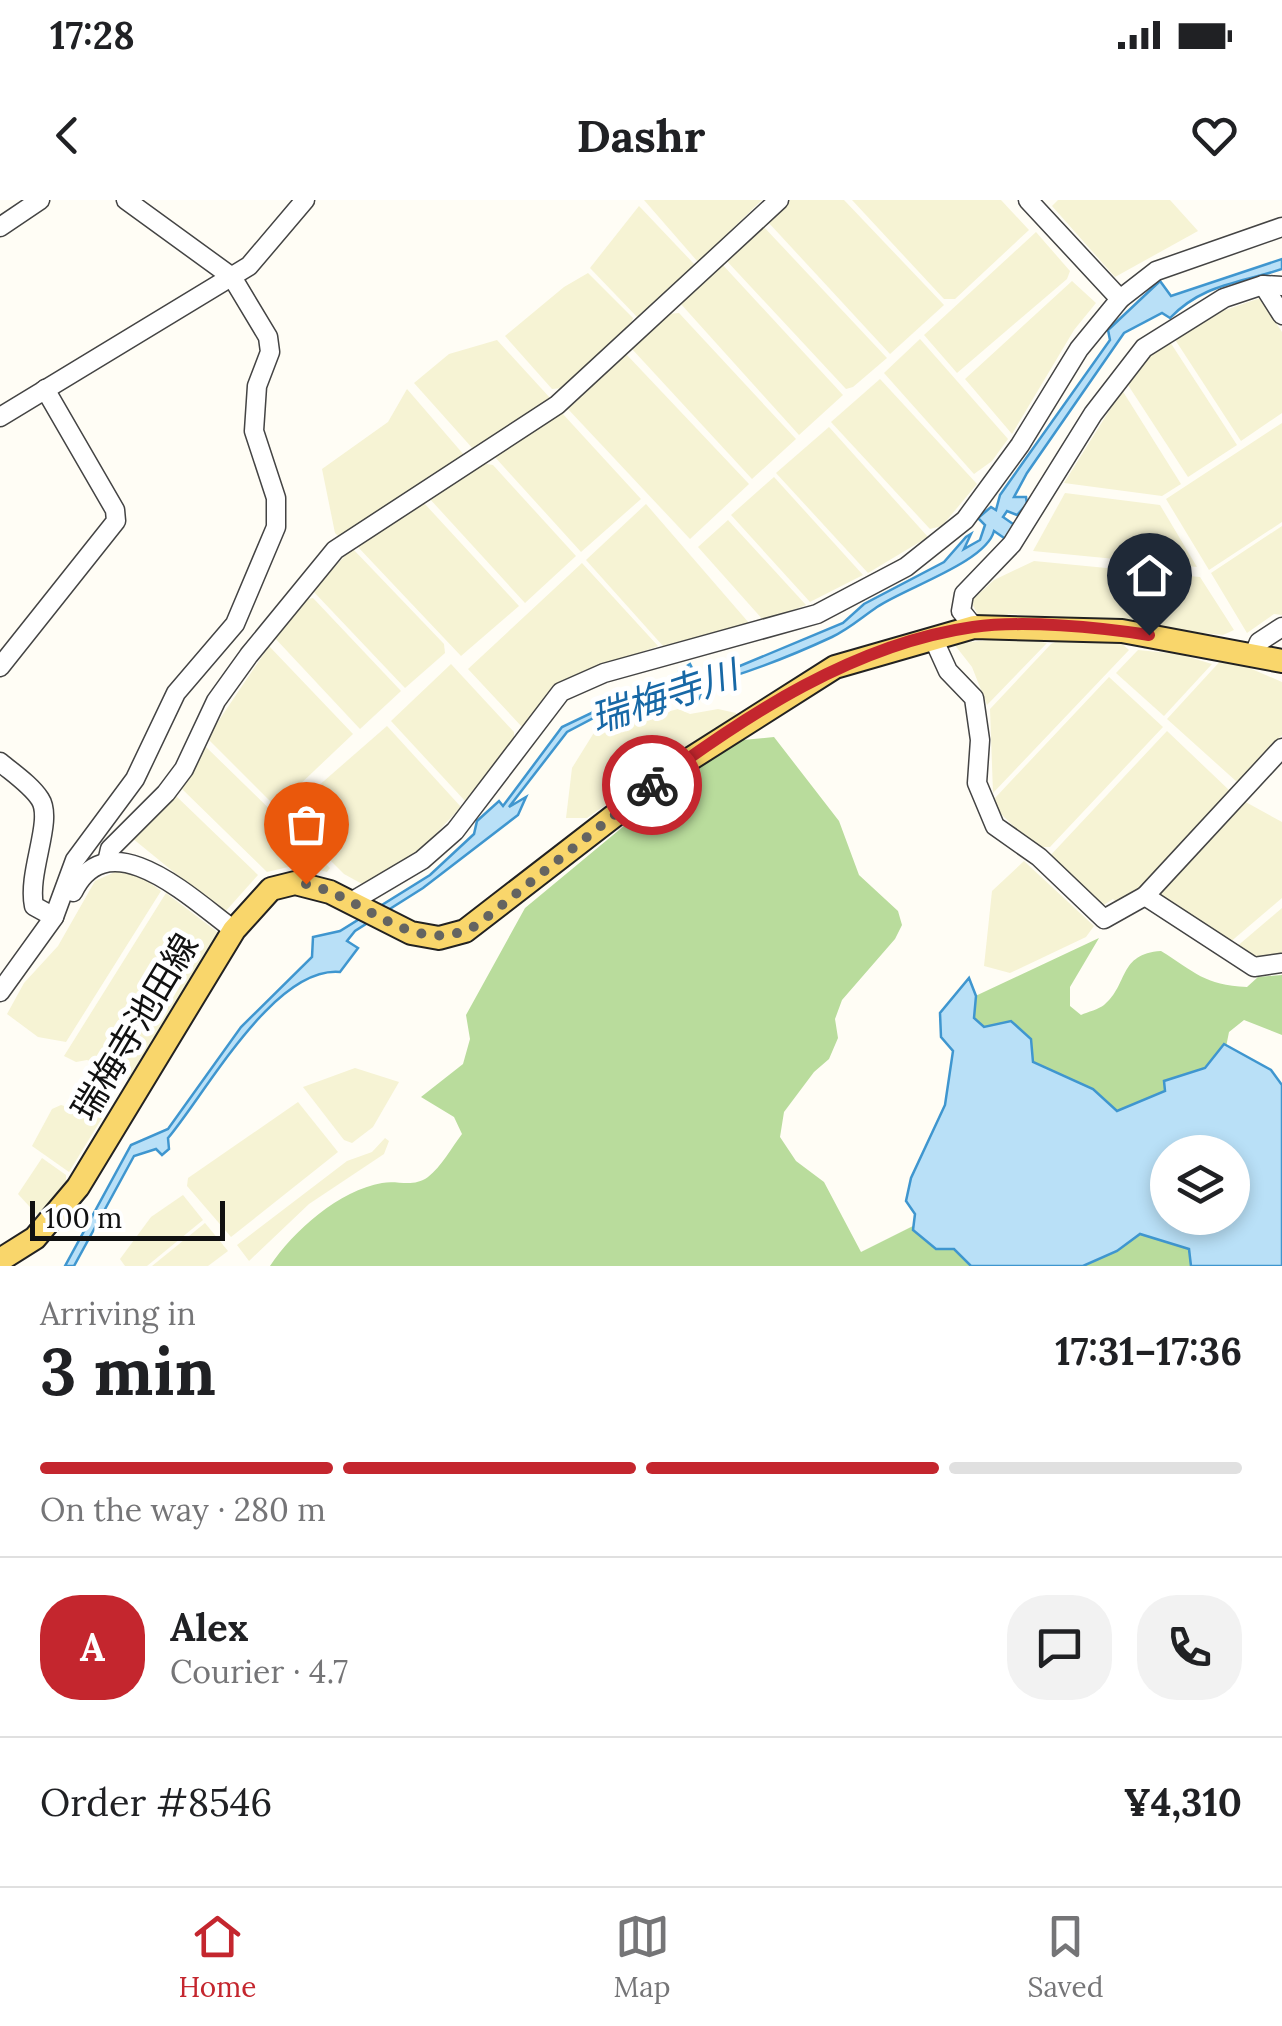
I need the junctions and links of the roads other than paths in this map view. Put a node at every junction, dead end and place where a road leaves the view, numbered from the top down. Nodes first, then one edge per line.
1 (40, 200) edge
2 (126, 200) edge
3 (305, 200) edge
4 (779, 200) edge
5 (1028, 200) edge
6 (0, 227) edge
7 (1282, 227) edge
8 (232, 277) junction
9 (1262, 285) junction
10 (1282, 286) edge
11 (1120, 299) junction
12 (1282, 315) edge
13 (45, 389) junction
14 (0, 416) edge
15 (1282, 626) edge
16 (974, 627) junction
17 (933, 638) junction
18 (1254, 654) junction
19 (1282, 661) edge
20 (0, 667) edge
21 (1282, 748) edge
22 (0, 762) edge
23 (107, 862) junction
24 (64, 887) junction
25 (1146, 896) junction
26 (351, 902) junction
27 (54, 918) junction
28 (234, 930) junction
29 (1282, 963) edge
30 (0, 992) edge
31 (0, 1260) edge

1 - 6 street
2 - 8 street
3 - 8 street
4 - 23 street
5 - 11 street
7 - 11 street
8 - 13 street
8 - 24 street
9 - 10 street
9 - 12 street
9 - 16 street
11 - 26 street
13 - 14 street
13 - 20 street
15 - 18 street
16 - 17 main road
16 - 18 main road
17 - 25 street
17 - 26 main road
18 - 19 main road
21 - 25 street
22 - 27 street
23 - 24 street
23 - 28 street
24 - 27 street
25 - 29 street
26 - 28 main road, 瑞梅寺池田線
27 - 30 street
28 - 31 main road, 瑞梅寺池田線

